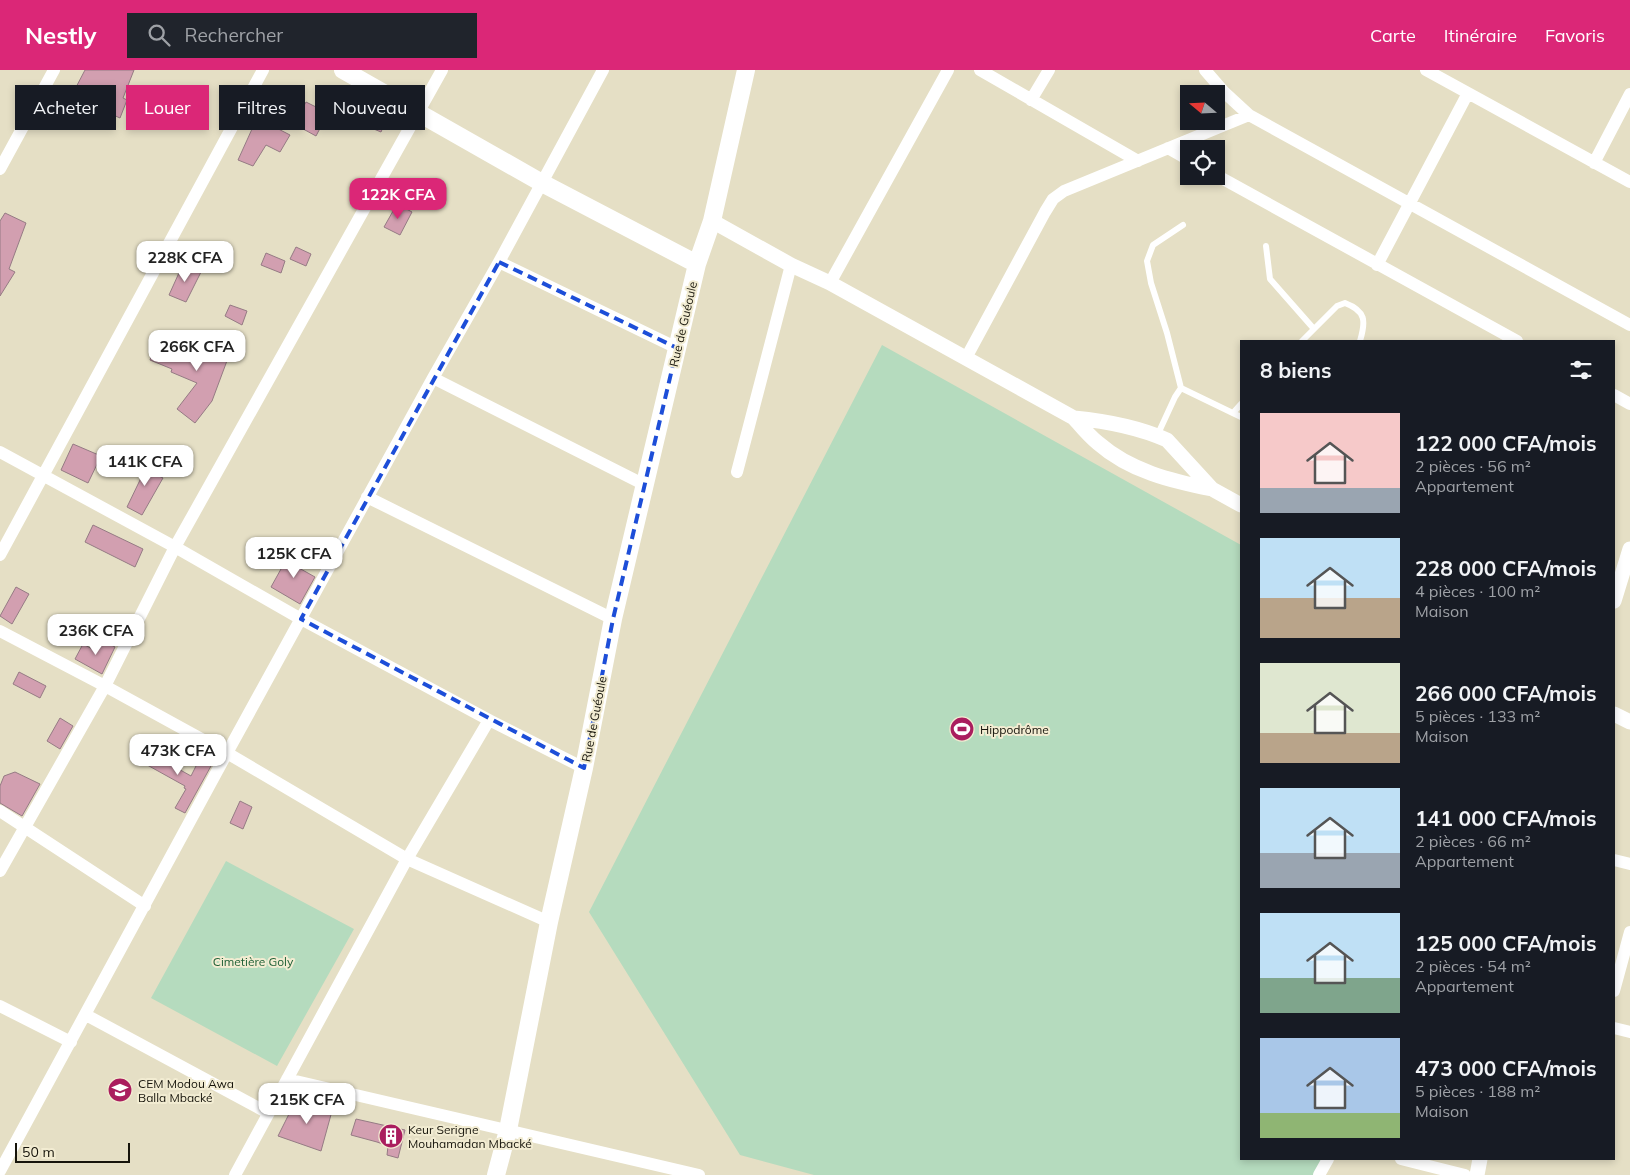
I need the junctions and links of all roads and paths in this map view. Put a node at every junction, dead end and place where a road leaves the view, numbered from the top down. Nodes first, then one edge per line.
1 (54, 70) edge
2 (263, 70) edge
3 (343, 70) edge
4 (442, 70) edge
5 (603, 70) edge
6 (746, 70) edge
7 (948, 70) edge
8 (980, 70) edge
9 (1049, 70) edge
10 (1205, 70) edge
11 (1426, 70) edge
12 (370, 85) edge
13 (1468, 93) junction
14 (1630, 94) edge
15 (425, 100) edge
16 (1031, 100) junction
17 (1249, 115) junction
18 (425, 116) edge
19 (408, 130) edge
20 (1168, 148) junction
21 (1180, 155) edge
22 (1138, 160) junction
23 (1594, 163) junction
24 (0, 169) edge
25 (1225, 180) edge
26 (1630, 182) edge
27 (542, 183) junction
28 (1410, 203) junction
29 (712, 221) junction
30 (1183, 225) dead end
31 (1266, 246) dead end
32 (499, 262) junction
33 (697, 264) junction
34 (1377, 264) junction
35 (791, 265) junction
36 (830, 283) junction
37 (1630, 324) edge
38 (1314, 329) junction
39 (1303, 340) edge
40 (1360, 340) edge
41 (1514, 340) edge
42 (677, 348) junction
43 (966, 358) junction
44 (433, 378) junction
45 (1181, 388) junction
46 (1615, 396) edge
47 (1630, 404) edge
48 (1240, 405) edge
49 (1233, 413) junction
50 (1240, 416) edge
51 (1074, 418) junction
52 (1157, 436) junction
53 (0, 452) edge
54 (737, 472) dead end
55 (43, 475) junction
56 (646, 485) junction
57 (1212, 488) junction
58 (367, 497) junction
59 (1240, 503) edge
60 (175, 546) junction
61 (1630, 549) edge
62 (0, 555) edge
63 (1615, 598) edge
64 (301, 619) junction
65 (614, 619) junction
66 (0, 631) edge
67 (105, 686) junction
68 (1615, 714) edge
69 (489, 720) junction
70 (1630, 722) edge
71 (226, 753) junction
72 (584, 768) junction
73 (0, 811) edge
74 (25, 827) junction
75 (407, 859) junction
76 (1615, 860) edge
77 (1630, 864) edge
78 (0, 871) edge
79 (145, 906) junction
80 (549, 922) junction
81 (1630, 932) edge
82 (1615, 987) edge
83 (0, 1006) edge
84 (86, 1015) junction
85 (1615, 1028) edge
86 (1630, 1032) edge
87 (71, 1042) junction
88 (287, 1079) junction
89 (268, 1113) junction
90 (508, 1130) junction
91 (1327, 1160) edge
92 (1405, 1160) edge
93 (1480, 1160) edge
94 (0, 1171) edge
95 (235, 1175) edge
96 (496, 1175) edge
97 (699, 1175) edge
98 (1319, 1175) edge
99 (1465, 1175) edge
100 (1477, 1175) edge

1 - 24 street
2 - 55 street
3 - 12 main road
4 - 15 street
5 - 27 street
6 - 29 main road, Rue de Guéoule
7 - 36 street
8 - 16 street
9 - 16 street
10 - 17 street
11 - 13 street
13 - 23 street
13 - 28 street
14 - 23 street
16 - 22 street
17 - 20 street
17 - 28 street
18 - 27 main road
19 - 60 street
20 - 21 street
20 - 22 street
22 - 43 street
23 - 26 street
25 - 34 street
27 - 32 street
27 - 33 main road
28 - 34 street
28 - 37 street
29 - 33 main road, Rue de Guéoule
29 - 35 street
30 - 45 lane
31 - 38 lane
32 - 42 street
32 - 44 street
33 - 42 main road, Rue de Guéoule
34 - 41 street
35 - 36 street
35 - 54 street
36 - 43 street
38 - 39 lane
38 - 40 lane
42 - 56 main road, Rue de Guéoule
43 - 51 street
44 - 56 street
44 - 58 street
45 - 49 lane
45 - 52 lane
46 - 47 street
48 - 49 lane
49 - 50 lane
51 - 52 street
51 - 57 street
52 - 57 street
53 - 55 street
55 - 60 street
55 - 62 street
56 - 65 main road, Rue de Guéoule
57 - 59 street
58 - 64 street
58 - 65 street
60 - 64 street
60 - 67 street
61 - 63 street
64 - 69 street
64 - 71 street
65 - 72 main road, Rue de Guéoule
66 - 67 street
67 - 71 street
67 - 74 street
68 - 70 street
69 - 72 street
69 - 75 street
71 - 75 street
71 - 79 street
72 - 80 main road, Rue de Guéoule
73 - 74 street
74 - 78 street
74 - 79 street
75 - 80 street
75 - 88 street
76 - 77 street
79 - 84 street
80 - 90 main road, Rue de Guéoule
81 - 82 street
83 - 87 street
84 - 87 street
84 - 89 street
85 - 86 street
87 - 94 street
88 - 89 street
88 - 90 street
89 - 95 street
90 - 96 main road, Rue de Guéoule
90 - 97 street
91 - 98 street
92 - 99 street
93 - 100 street

